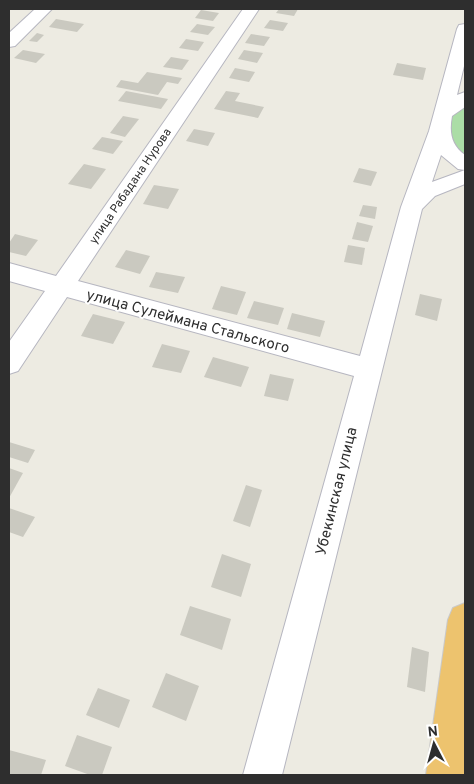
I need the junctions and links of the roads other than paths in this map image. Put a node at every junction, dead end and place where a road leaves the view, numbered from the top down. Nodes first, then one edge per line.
1 (44, 9) edge
2 (251, 9) edge
3 (465, 29) edge
4 (9, 42) edge
5 (461, 63) edge
6 (465, 98) edge
7 (441, 123) junction
8 (465, 164) edge
9 (465, 177) edge
10 (412, 207) junction
11 (9, 272) edge
12 (61, 287) junction
13 (9, 363) edge
14 (368, 369) junction
15 (465, 620) edge
16 (263, 775) edge
17 (445, 775) edge

1 - 4 street
2 - 12 street, улица Рабадана Нурова
3 - 5 street
5 - 7 street, Убекинская улица
6 - 7 street
7 - 8 street
7 - 10 street, Убекинская улица
9 - 10 street
10 - 14 street, Убекинская улица
11 - 12 street, улица Сулеймана Стальского
12 - 13 street, улица Рабадана Нурова
12 - 14 street, улица Сулеймана Стальского
14 - 16 street, Убекинская улица
15 - 17 highway

